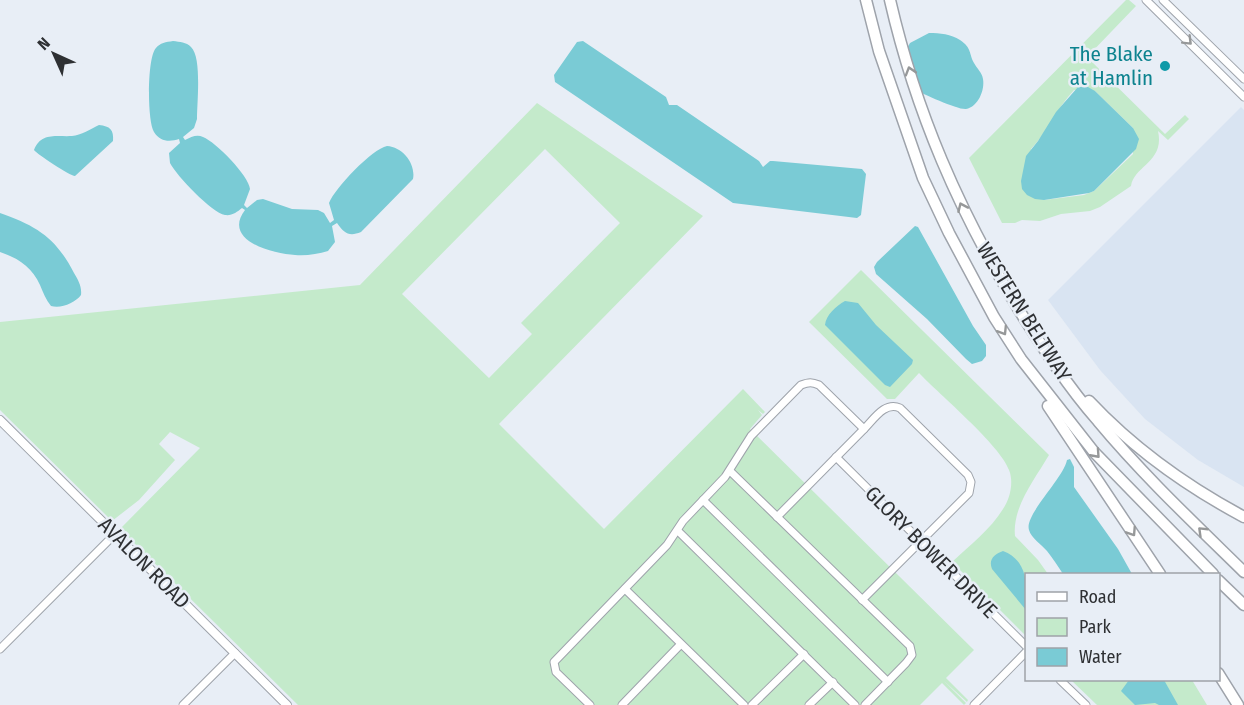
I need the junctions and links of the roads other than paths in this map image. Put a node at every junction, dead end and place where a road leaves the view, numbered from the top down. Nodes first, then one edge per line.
1 (866, 0) edge
2 (890, 0) edge
3 (1146, 0) edge
4 (1163, 0) edge
5 (1244, 80) edge
6 (1244, 97) edge
7 (1021, 359) junction
8 (1057, 368) junction
9 (0, 420) edge
10 (864, 429) junction
11 (836, 457) junction
12 (730, 471) junction
13 (703, 500) junction
14 (777, 517) junction
15 (1244, 518) edge
16 (678, 531) junction
17 (115, 534) junction
18 (920, 541) junction
19 (1244, 572) edge
20 (1159, 573) edge
21 (1212, 573) edge
22 (1220, 582) edge
23 (625, 590) junction
24 (862, 600) junction
25 (1244, 605) edge
26 (680, 645) junction
27 (1025, 645) edge
28 (0, 649) edge
29 (235, 653) junction
30 (1025, 653) edge
31 (804, 654) junction
32 (1220, 676) edge
33 (1061, 681) edge
34 (832, 682) junction
35 (888, 682) junction
36 (183, 705) edge
37 (287, 705) edge
38 (590, 705) edge
39 (622, 705) edge
40 (744, 705) edge
41 (752, 705) edge
42 (809, 705) edge
43 (855, 705) edge
44 (865, 705) edge
45 (974, 705) edge
46 (1086, 705) edge
47 (1238, 705) edge

1 -> 7 highway, WESTERN BELTWAY
8 -> 2 highway, WESTERN BELTWAY
3 -> 6 street
4 - 5 street
7 -> 20 highway
7 -> 21 highway, WESTERN BELTWAY
8 - 15 highway
19 -> 8 highway, WESTERN BELTWAY
9 - 17 main road, AVALON ROAD
10 - 11 street
10 - 12 street
10 - 18 street
11 - 14 street
11 - 18 street, GLORY BOWER DRIVE
12 - 13 street
12 - 14 street
13 - 16 street
13 - 35 street
14 - 24 street
16 - 23 street
16 - 31 street
17 - 28 street
17 - 29 main road, AVALON ROAD
18 - 24 street
18 - 27 street, GLORY BOWER DRIVE
22 - 25 highway
23 - 26 street
23 - 38 street
24 - 35 street
26 - 39 street
26 - 40 street
29 - 36 street
29 - 37 main road, AVALON ROAD
30 - 45 street
31 - 34 street
31 - 41 street
32 - 47 highway
33 - 46 street
34 - 42 street
34 - 43 street
35 - 44 street

